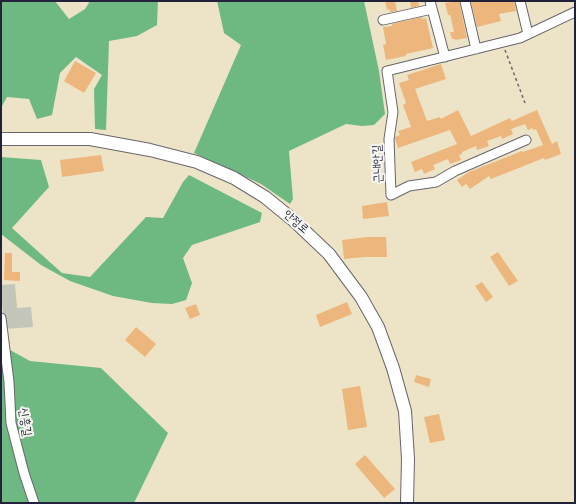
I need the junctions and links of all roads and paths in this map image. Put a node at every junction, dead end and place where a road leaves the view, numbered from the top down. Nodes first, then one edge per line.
1 (465, 1) edge
2 (520, 1) edge
3 (431, 5) edge
4 (575, 12) edge
5 (383, 20) dead end
6 (528, 34) junction
7 (503, 42) junction
8 (476, 49) junction
9 (445, 58) junction
10 (525, 103) dead end
11 (1, 139) edge
12 (526, 140) dead end
13 (1, 318) edge
14 (34, 503) edge
15 (407, 503) edge

1 - 8 street
2 - 6 street
3 - 5 street
3 - 9 street
4 - 6 street, 근내안길
6 - 7 street, 근내안길
7 - 8 street, 근내안길
7 - 10 path
8 - 9 street, 근내안길
9 - 12 street, 근내안길
11 - 15 street, 안정로
13 - 14 street, 신흥길

